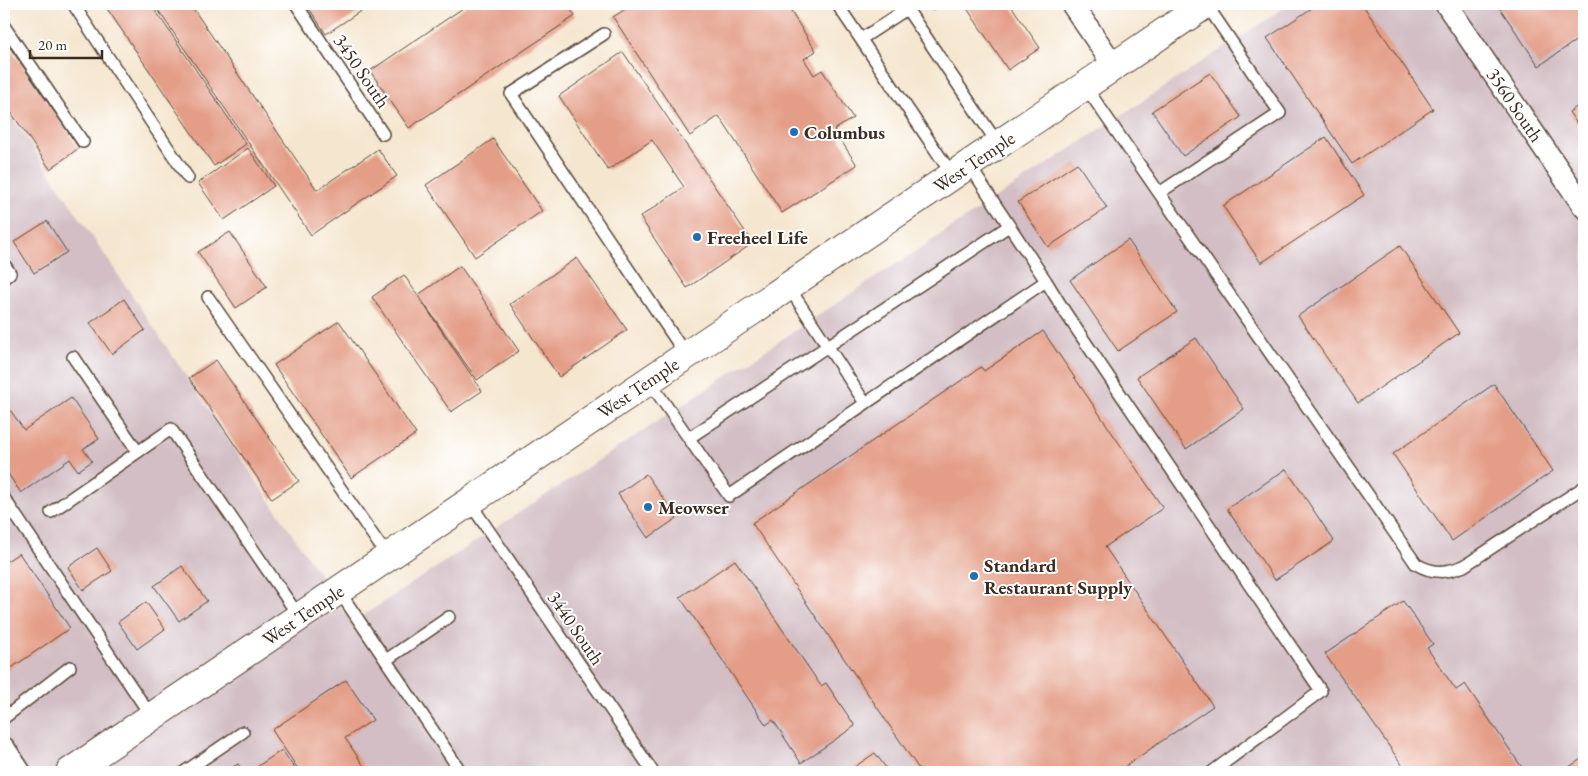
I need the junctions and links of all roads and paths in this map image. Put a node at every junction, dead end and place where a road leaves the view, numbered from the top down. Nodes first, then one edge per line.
1 (73, 4) edge
2 (296, 4) edge
3 (837, 4) edge
4 (1072, 4) edge
5 (1206, 4) edge
6 (1446, 4) edge
7 (4, 26) edge
8 (604, 34) dead end
9 (861, 39) junction
10 (1114, 66) junction
11 (1085, 86) junction
12 (383, 134) dead end
13 (83, 142) dead end
14 (998, 145) junction
15 (961, 170) junction
16 (188, 178) dead end
17 (1159, 193) junction
18 (1584, 207) edge
19 (1009, 226) junction
20 (4, 264) edge
21 (4, 278) edge
22 (1046, 281) junction
23 (788, 286) junction
24 (208, 297) dead end
25 (828, 346) junction
26 (686, 356) junction
27 (73, 357) dead end
28 (649, 381) junction
29 (865, 403) junction
30 (689, 438) junction
31 (138, 452) junction
32 (1584, 487) edge
33 (4, 498) edge
34 (470, 503) junction
35 (51, 512) dead end
36 (388, 558) junction
37 (339, 591) junction
38 (449, 617) dead end
39 (300, 618) junction
40 (386, 660) junction
41 (70, 668) dead end
42 (151, 716) junction
43 (4, 718) edge
44 (243, 732) dead end
45 (4, 748) edge
46 (20, 772) edge
47 (70, 772) edge
48 (184, 772) edge
49 (461, 772) edge
50 (653, 772) edge
51 (1212, 772) edge

1 - 16 lane
2 - 12 lane, 3450 South
3 - 9 lane
4 - 10 street
5 - 10 street, West Temple
5 - 17 lane
6 - 18 street, 3560 South
7 - 13 lane
8 - 26 lane
9 - 14 lane
9 - 15 lane
10 - 11 street, West Temple
11 - 14 street, West Temple
11 - 17 lane
14 - 15 street, West Temple
15 - 19 lane
15 - 23 street, West Temple
17 - 32 lane
19 - 22 lane
19 - 25 lane
20 - 21 lane
22 - 29 lane
22 - 51 lane
23 - 25 lane
23 - 26 street, West Temple
24 - 36 lane
25 - 29 lane
25 - 30 lane
26 - 28 street, West Temple
27 - 31 lane
28 - 30 lane
28 - 34 street, West Temple
29 - 30 lane
31 - 35 lane
31 - 39 lane
33 - 42 lane
34 - 36 street, West Temple
34 - 50 lane, 3440 South
36 - 37 street, West Temple
37 - 39 street, West Temple
37 - 40 lane
38 - 40 lane
39 - 42 street, West Temple
40 - 49 lane
41 - 43 lane
42 - 47 street, West Temple
44 - 48 lane
45 - 46 street

